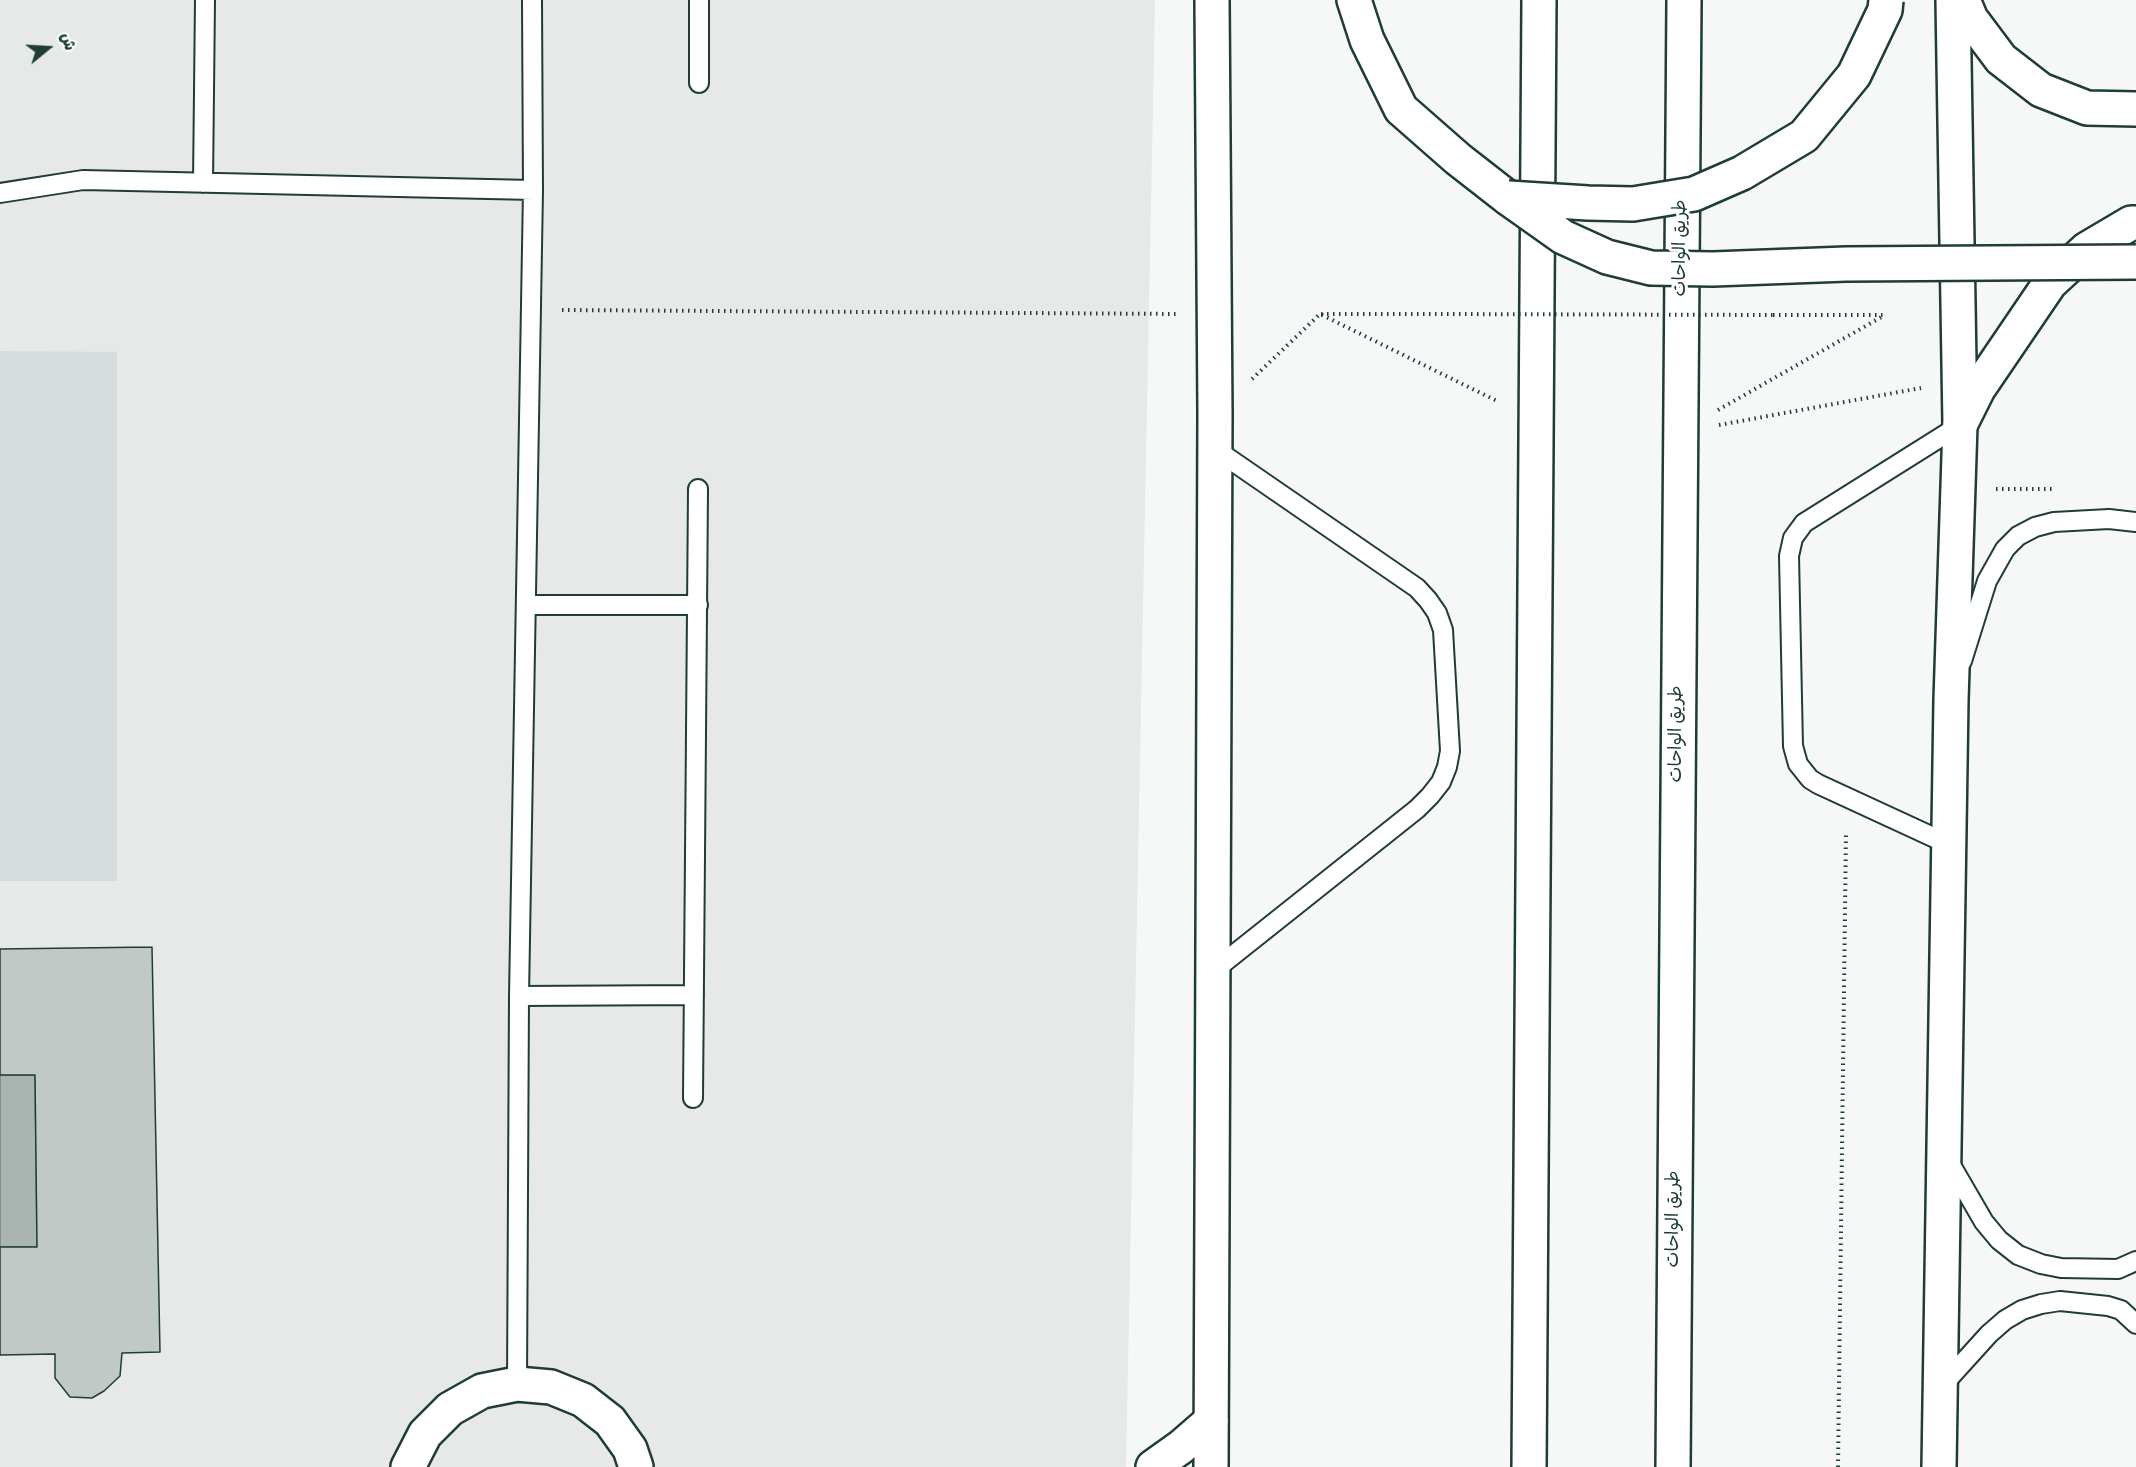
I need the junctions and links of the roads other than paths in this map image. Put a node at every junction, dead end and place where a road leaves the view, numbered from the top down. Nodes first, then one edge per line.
1 (205, 0) edge
2 (532, 0) edge
3 (699, 0) edge
4 (1212, 0) edge
5 (1354, 0) edge
6 (1539, 0) edge
7 (1684, 0) edge
8 (1886, 0) edge
9 (1953, 0) edge
10 (1963, 0) edge
11 (699, 83) dead end
12 (2136, 108) edge
13 (202, 183) junction
14 (533, 190) junction
15 (0, 193) edge
16 (1508, 198) junction
17 (2136, 223) edge
18 (2136, 262) edge
19 (1960, 425) junction
20 (1215, 448) junction
21 (698, 489) dead end
22 (2136, 522) edge
23 (526, 605) junction
24 (698, 605) junction
25 (1951, 700) junction
26 (1948, 844) junction
27 (1212, 972) junction
28 (694, 995) junction
29 (519, 996) junction
30 (693, 1098) dead end
31 (1943, 1152) junction
32 (2136, 1261) edge
33 (2136, 1324) edge
34 (517, 1384) junction
35 (1939, 1388) junction
36 (1211, 1421) junction
37 (408, 1467) edge
38 (636, 1467) edge
39 (1154, 1467) edge
40 (1211, 1467) edge
41 (1529, 1467) edge
42 (1673, 1467) edge
43 (1939, 1467) edge

1 - 13 lane
2 - 14 lane
3 - 11 lane
4 - 20 main road
5 - 16 main road
6 - 41 main road
7 - 42 main road, طريق الواحات
8 - 16 main road, bridge
9 - 19 main road
10 - 12 main road
13 - 14 lane
13 - 15 lane
14 - 23 lane
16 - 18 main road, bridge
17 - 19 main road
19 - 25 main road
19 - 26 lane
20 - 27 main road
20 - 27 lane
21 - 24 lane
22 - 25 lane
23 - 24 lane
23 - 29 lane
24 - 28 lane
25 - 26 main road
26 - 31 main road
27 - 36 main road
28 - 29 lane
28 - 30 lane
29 - 34 lane
31 - 32 lane
31 - 35 main road
33 - 35 lane
34 - 37 main road
34 - 38 main road
35 - 43 main road
36 - 39 main road
36 - 40 main road

